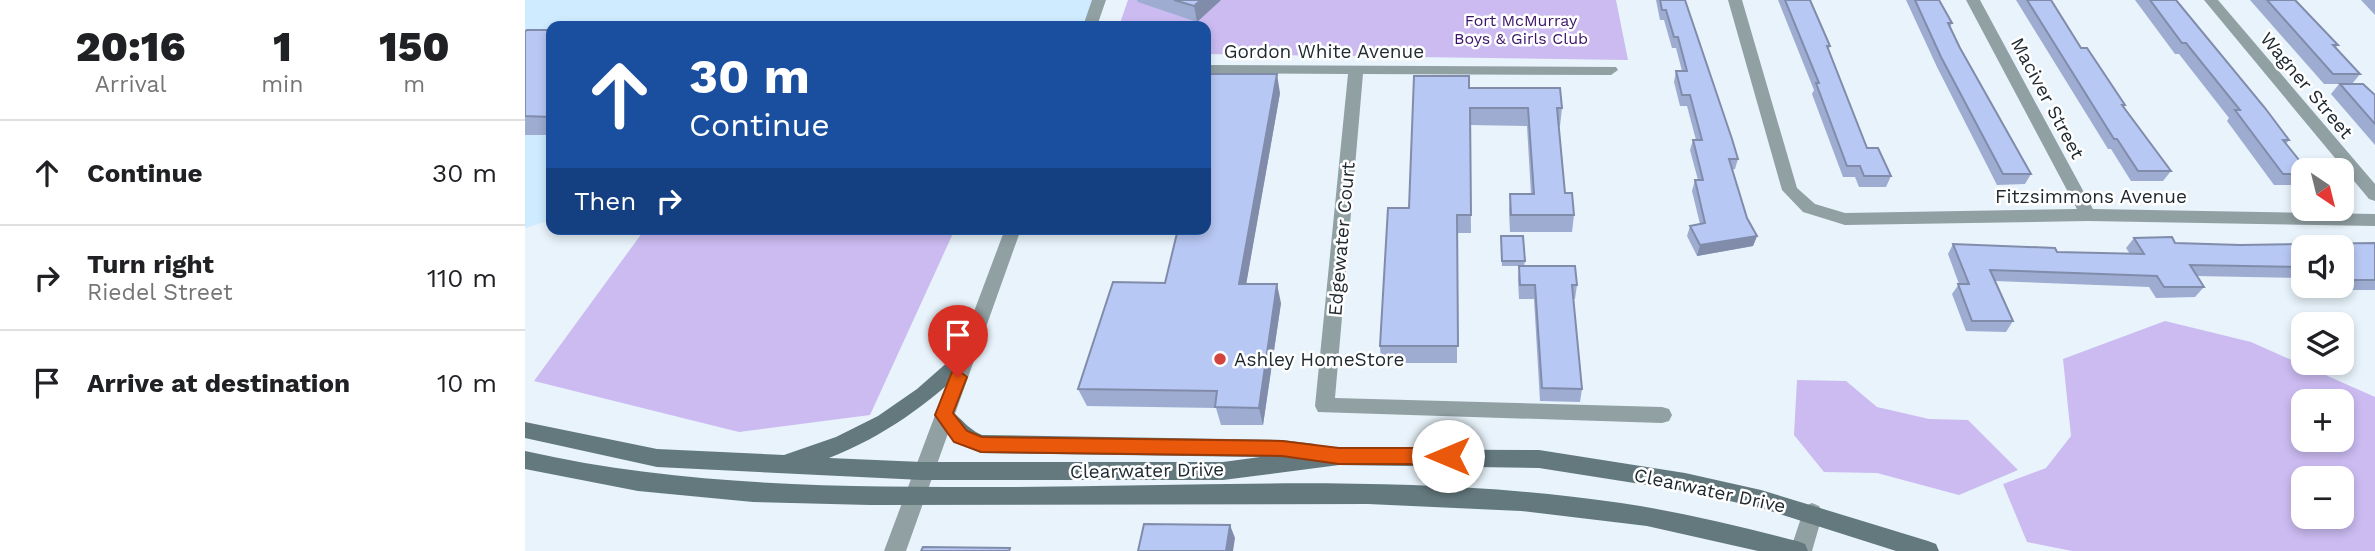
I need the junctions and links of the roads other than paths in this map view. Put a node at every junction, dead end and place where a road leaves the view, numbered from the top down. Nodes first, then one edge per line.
1 (1099, 0) edge
2 (1735, 0) edge
3 (1973, 0) edge
4 (2211, 0) edge
5 (1092, 21) edge
6 (1211, 69) edge
7 (1356, 70) junction
8 (1611, 70) dead end
9 (2375, 195) edge
10 (2088, 215) junction
11 (2375, 220) edge
12 (1011, 235) edge
13 (965, 358) junction
14 (944, 415) junction
15 (1662, 415) dead end
16 (525, 430) edge
17 (1339, 456) junction
18 (525, 460) edge
19 (776, 466) junction
20 (922, 471) junction
21 (914, 496) junction
22 (1812, 513) junction
23 (895, 551) edge
24 (1799, 551) edge
25 (1928, 551) edge

1 - 5 street
2 - 10 street, Fitzsimmons Avenue
3 - 10 street, Maciver Street
4 - 9 street, Wagner Street
6 - 7 street, Gordon White Avenue
7 - 8 street, Gordon White Avenue
7 - 15 street, Edgewater Court
10 - 11 street, Fitzsimmons Avenue
12 - 13 street
13 - 14 street
13 - 19 main road
14 - 17 main road
14 - 20 street
16 - 19 main road, Clearwater Drive
17 - 20 main road, Clearwater Drive
17 - 22 main road, Clearwater Drive
18 - 21 main road, Clearwater Drive
19 - 20 main road, Clearwater Drive
20 - 21 street
21 - 23 street
21 - 24 main road, Clearwater Drive
22 - 24 street
22 - 25 main road, Clearwater Drive

